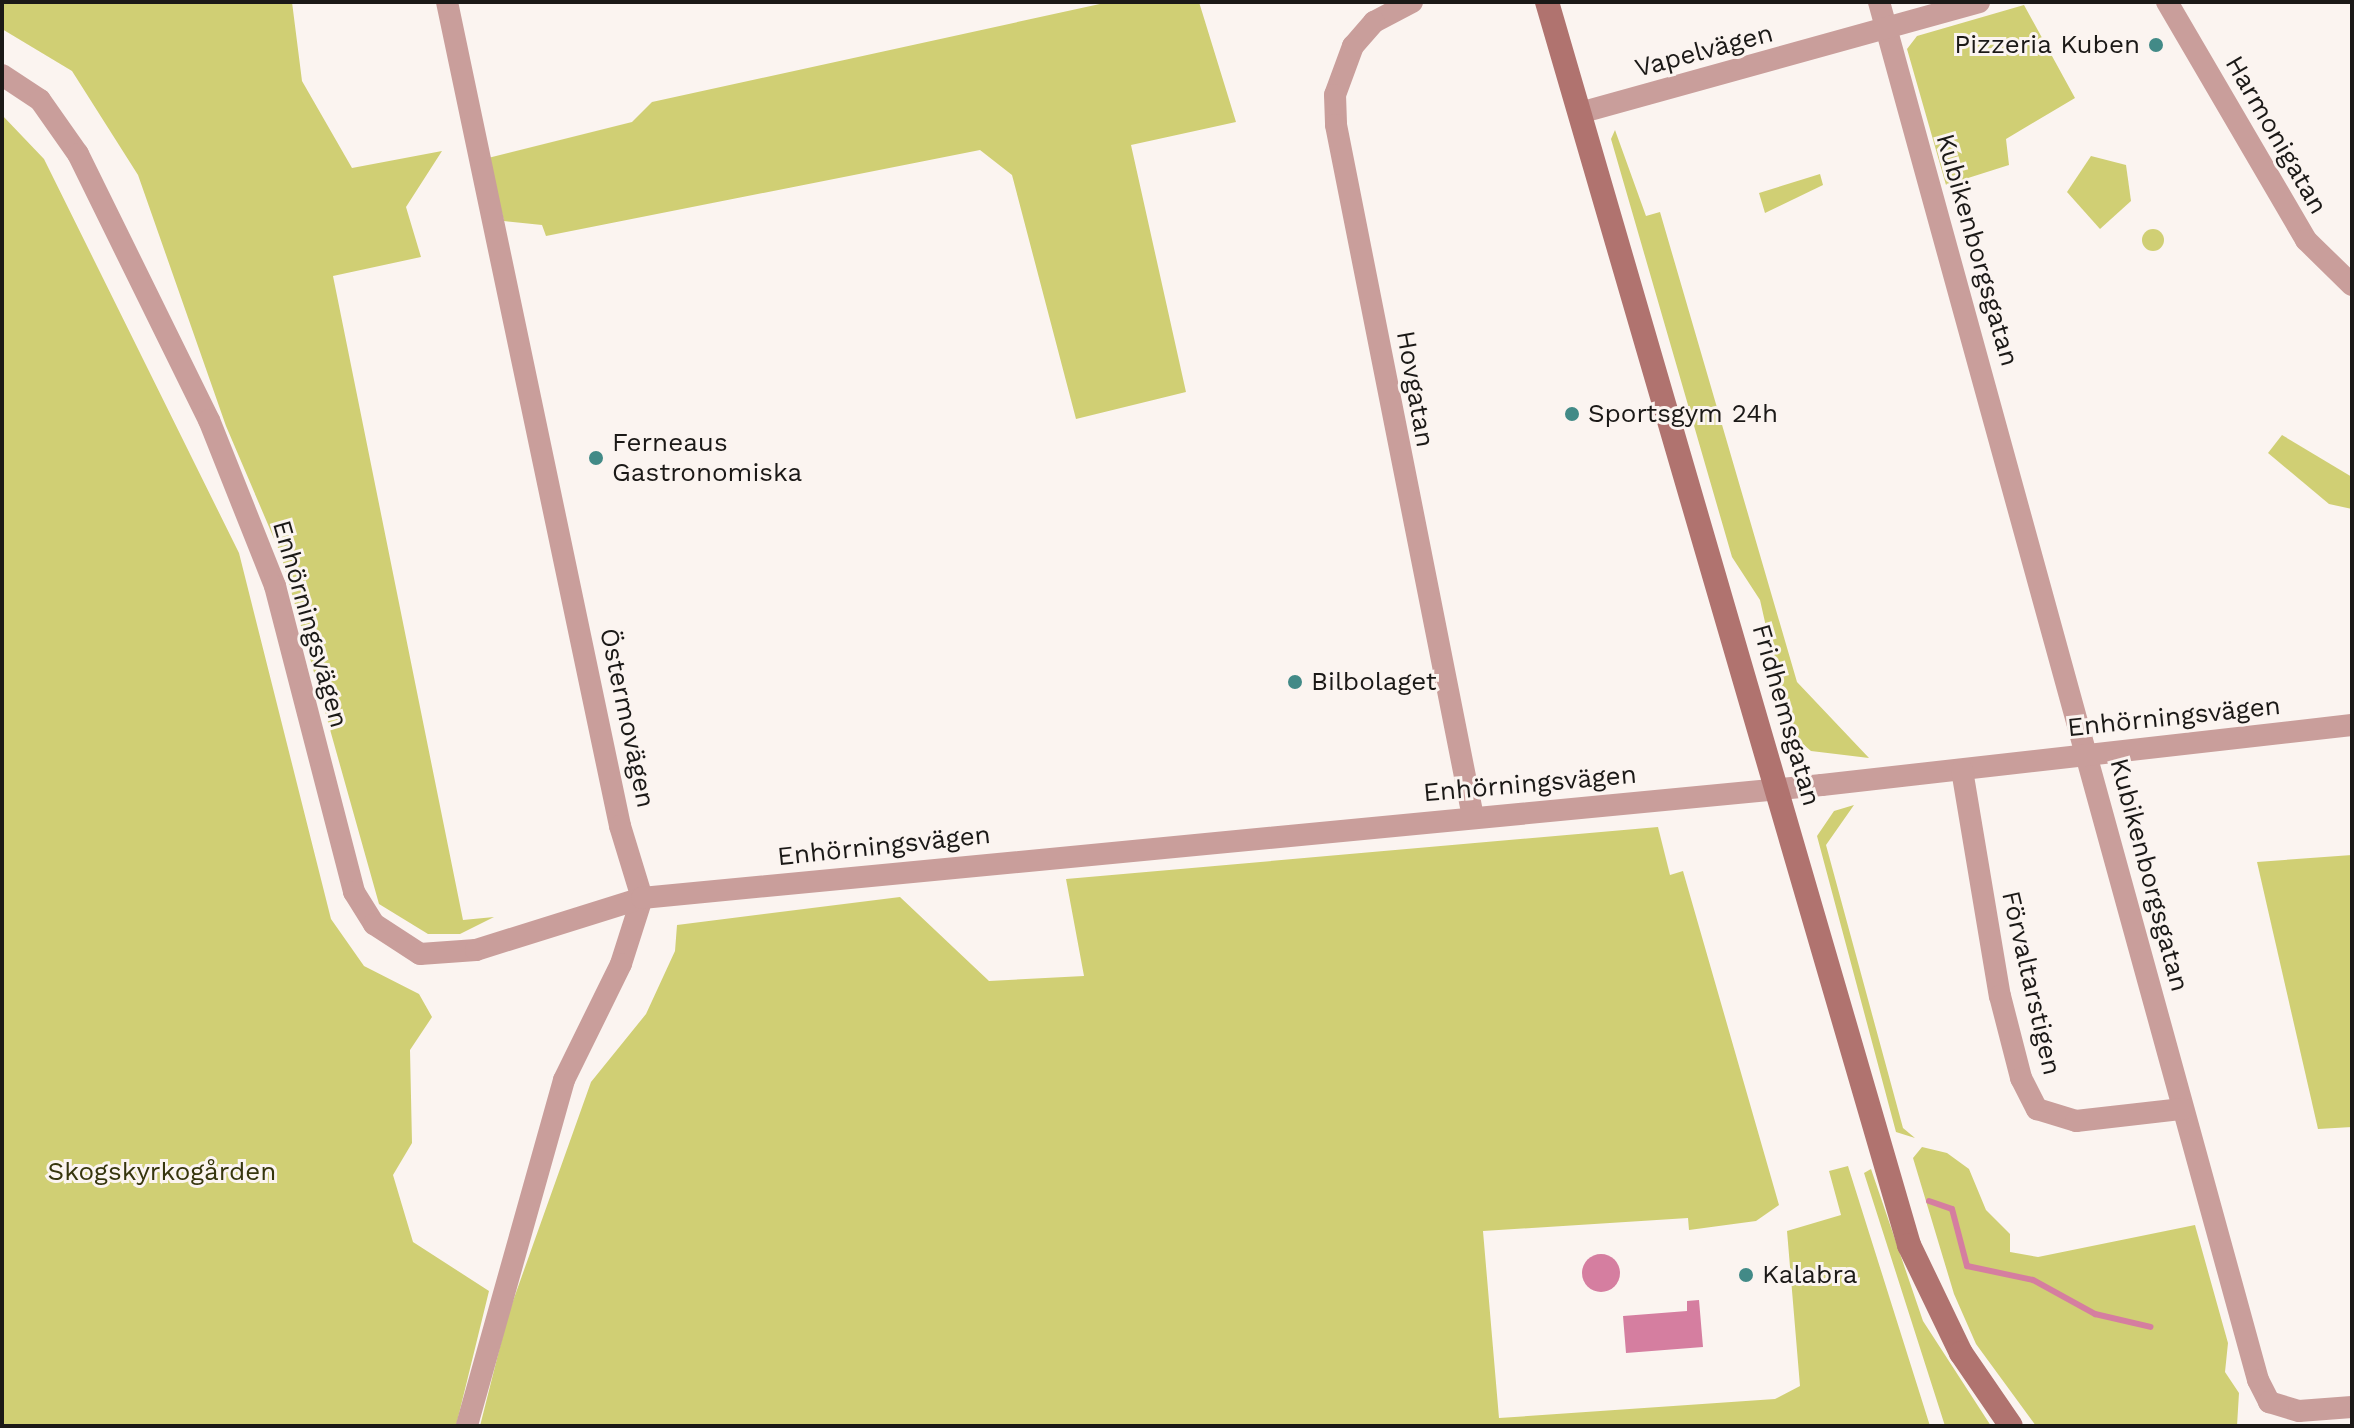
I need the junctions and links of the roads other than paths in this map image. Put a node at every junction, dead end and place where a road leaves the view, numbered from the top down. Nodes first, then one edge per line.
1 (447, 2) edge
2 (1412, 2) edge
3 (1547, 2) edge
4 (1879, 2) edge
5 (1979, 2) edge
6 (2167, 2) edge
7 (1887, 29) junction
8 (2, 75) edge
9 (1583, 112) junction
10 (2352, 285) edge
11 (2352, 725) edge
12 (2089, 756) junction
13 (1962, 770) junction
14 (1778, 788) junction
15 (1473, 817) junction
16 (642, 898) junction
17 (2182, 1109) junction
18 (2352, 1407) edge
19 (467, 1426) edge
20 (2011, 1426) edge

1 - 16 street, Östermovägen
2 - 15 street, Hovgatan
3 - 9 street, Fridhemsgatan
4 - 7 street, Kubikenborgsgatan
5 - 7 street, Vapelvägen
6 - 10 street, Harmonigatan
7 - 9 street, Vapelvägen
7 - 12 street, Kubikenborgsgatan
8 - 16 street, Enhörningsvägen
9 - 14 street, Fridhemsgatan
11 - 12 street, Enhörningsvägen
12 - 13 street, Enhörningsvägen
12 - 17 street, Kubikenborgsgatan
13 - 14 street, Enhörningsvägen
13 - 17 street, Förvaltarstigen
14 - 15 street, Enhörningsvägen
14 - 20 street, Fridhemsgatan
15 - 16 street, Enhörningsvägen
16 - 19 street
17 - 18 street, Kubikenborgsgatan

